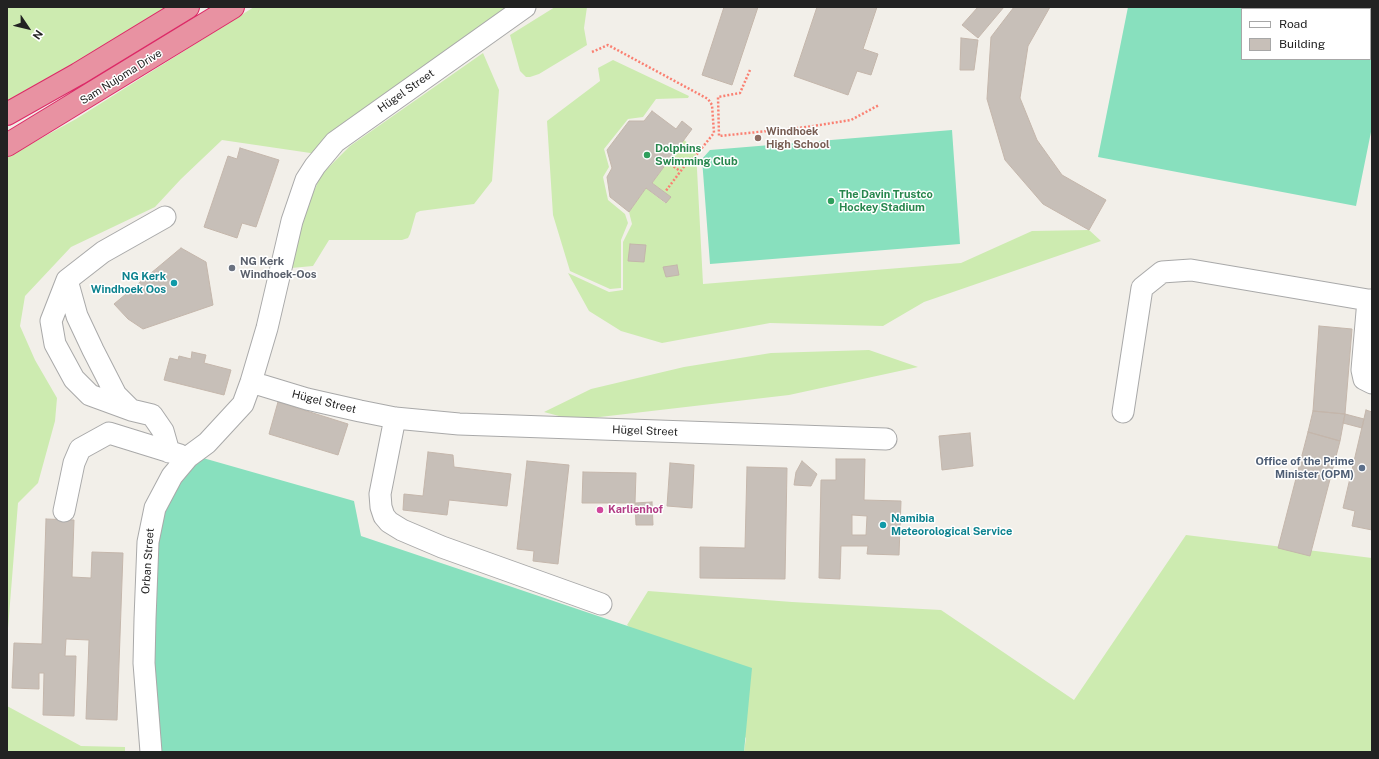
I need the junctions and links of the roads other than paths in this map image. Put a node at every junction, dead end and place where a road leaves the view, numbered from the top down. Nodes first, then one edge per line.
1 (188, 7) edge
2 (233, 7) edge
3 (525, 7) edge
4 (7, 114) edge
5 (7, 145) edge
6 (165, 217) dead end
7 (67, 280) junction
8 (1370, 300) edge
9 (251, 382) junction
10 (1372, 384) edge
11 (131, 410) junction
12 (1123, 412) dead end
13 (395, 418) junction
14 (886, 439) dead end
15 (178, 455) junction
16 (64, 510) dead end
17 (601, 604) dead end
18 (151, 752) edge

1 - 4 highway
2 - 5 highway, Sam Nujoma Drive
3 - 9 street, Hügel Street
6 - 7 street
7 - 11 street
7 - 11 street
8 - 10 street
8 - 12 street
9 - 13 street, Hügel Street
9 - 15 street, Orban Street
11 - 15 street
13 - 14 street, Hügel Street
13 - 17 street
15 - 16 street
15 - 18 street, Orban Street

